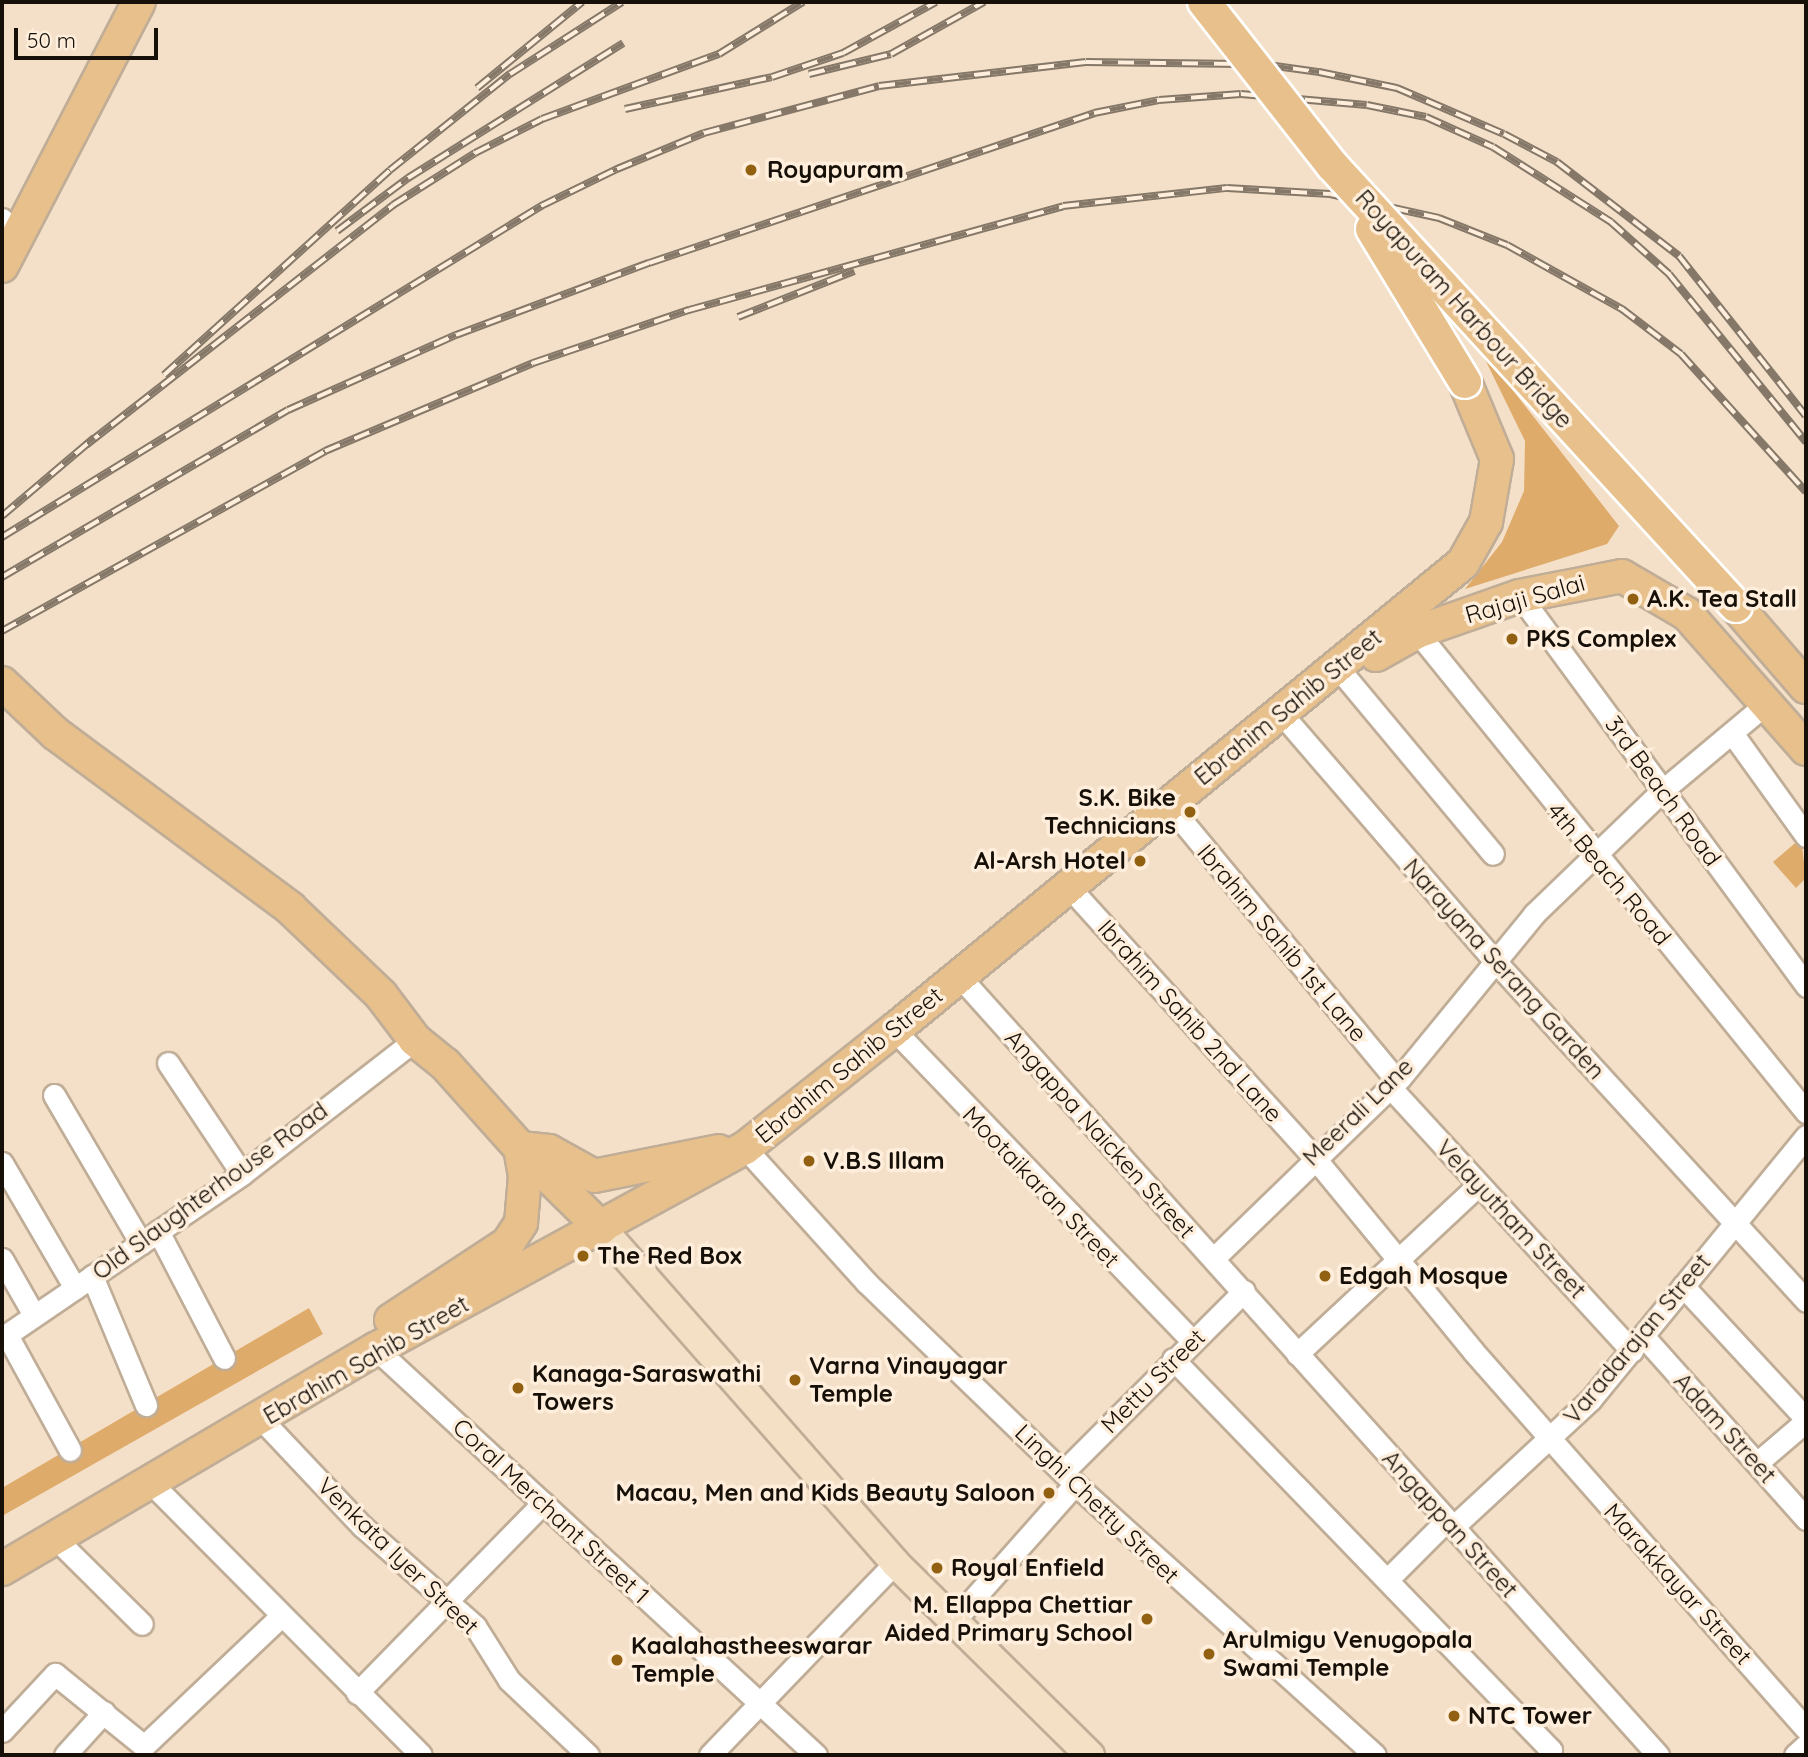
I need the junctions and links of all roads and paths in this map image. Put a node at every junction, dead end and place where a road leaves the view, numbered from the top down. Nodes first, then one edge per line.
1 (139, 2) edge
2 (1204, 2) edge
3 (1332, 165) junction
4 (6, 248) edge
5 (1520, 596) junction
6 (1417, 632) junction
7 (1343, 674) junction
8 (2, 683) edge
9 (1806, 687) edge
10 (1766, 704) junction
11 (1279, 711) junction
12 (1732, 733) junction
13 (1806, 749) edge
14 (1663, 790) junction
15 (1168, 804) junction
16 (1806, 836) edge
17 (1493, 854) dead end
18 (1595, 858) junction
19 (1068, 886) junction
20 (1493, 959) junction
21 (959, 976) junction
22 (1806, 986) edge
23 (894, 1030) junction
24 (415, 1040) junction
25 (168, 1063) dead end
26 (1394, 1084) junction
27 (54, 1095) dead end
28 (1806, 1112) edge
29 (1806, 1136) edge
30 (520, 1148) junction
31 (745, 1148) junction
32 (1312, 1156) junction
33 (2, 1163) edge
34 (242, 1174) junction
35 (1478, 1185) junction
36 (1734, 1223) junction
37 (601, 1228) junction
38 (149, 1237) junction
39 (508, 1243) junction
40 (1214, 1258) junction
41 (2, 1259) edge
42 (1399, 1259) junction
43 (527, 1268) junction
44 (83, 1282) junction
45 (1683, 1286) junction
46 (1244, 1290) junction
47 (1806, 1301) edge
48 (34, 1315) junction
49 (4, 1336) edge
50 (1192, 1341) junction
51 (1638, 1344) junction
52 (376, 1349) junction
53 (1297, 1354) junction
54 (224, 1359) dead end
55 (1173, 1359) junction
56 (146, 1405) dead end
57 (262, 1420) junction
58 (1806, 1420) edge
59 (1550, 1440) junction
60 (70, 1450) dead end
61 (1757, 1463) junction
62 (1069, 1478) junction
63 (153, 1485) junction
64 (543, 1503) junction
65 (1806, 1519) edge
66 (1450, 1523) junction
67 (55, 1538) junction
68 (2, 1551) edge
69 (895, 1563) junction
70 (2, 1569) edge
71 (1388, 1579) junction
72 (448, 1603) junction
73 (280, 1617) junction
74 (952, 1623) junction
75 (142, 1624) dead end
76 (357, 1693) junction
77 (756, 1702) junction
78 (104, 1712) junction
79 (1806, 1729) edge
80 (2, 1731) edge
81 (1806, 1745) edge
82 (1551, 1750) dead end
83 (65, 1755) edge
84 (421, 1755) edge
85 (588, 1755) edge
86 (710, 1755) edge
87 (817, 1755) edge
88 (1090, 1755) edge
89 (1375, 1755) edge
90 (1658, 1755) edge
91 (1795, 1755) edge

1 - 4 main road
2 - 3 main road, Royapuram Harbour Bridge, bridge
3 - 9 main road, Royapuram Harbour Bridge, bridge
3 - 11 main road, Ebrahim Sahib Street, bridge
5 - 6 main road, Rajaji Salai
5 - 10 main road, Rajaji Salai
5 - 14 street, 3rd Beach Road
6 - 7 main road, Rajaji Salai
6 - 18 street, 4th Beach Road
7 - 11 main road, Rajaji Salai
7 - 17 street
8 - 24 main road
10 - 12 street, Meerali Lane
10 - 13 main road, Rajaji Salai
11 - 15 main road, Ebrahim Sahib Street
11 - 20 street, Narayana Serang Garden
12 - 14 street, Meerali Lane
12 - 16 street
14 - 18 street, Meerali Lane
14 - 22 street, 3rd Beach Road
15 - 19 main road, Ebrahim Sahib Street
15 - 26 street, Ibrahim Sahib 1st Lane
18 - 20 street, Meerali Lane
18 - 28 street, 4th Beach Road
19 - 21 main road, Ebrahim Sahib Street
19 - 32 street, Ibrahim Sahib 2nd Lane
20 - 26 street, Meerali Lane
20 - 36 street, Narayana Serang Garden
21 - 23 main road, Ebrahim Sahib Street
21 - 40 street, Angappa Naicken Street
23 - 31 main road, Ebrahim Sahib Street
23 - 50 street, Mootaikaran Street
24 - 30 main road
24 - 34 street, Old Slaughterhouse Road
25 - 34 street
26 - 32 street, Meerali Lane
26 - 35 street, Velayutham Street
27 - 38 street
29 - 36 street, Varadarajan Street
30 - 31 main road
30 - 37 main road
30 - 39 main road
31 - 37 main road, Ebrahim Sahib Street
31 - 62 street, Linghi Chetty Street
32 - 40 street, Meerali Lane
32 - 42 street, Ibrahim Sahib 2nd Lane
33 - 44 street
34 - 38 street, Old Slaughterhouse Road
35 - 42 street
35 - 51 street, Velayutham Street
36 - 45 street, Varadarajan Street
36 - 47 street, Narayana Serang Garden
37 - 43 main road, Ebrahim Sahib Street
37 - 69 street
38 - 44 street, Old Slaughterhouse Road
38 - 54 street
39 - 43 main road
39 - 68 main road, Ebrahim Sahib Street
40 - 46 street, Angappa Naicken Street
41 - 48 street
42 - 53 street
42 - 59 street, Marakkayar Street
43 - 52 main road, Ebrahim Sahib Street
44 - 48 street, Old Slaughterhouse Road
44 - 56 street
45 - 51 street, Varadarajan Street
45 - 58 street
46 - 50 street, Mettu Street
46 - 53 street, Angappan Street
48 - 49 street, Old Slaughterhouse Road
49 - 60 street
50 - 55 street, Mettu Street
51 - 59 street, Varadarajan Street
51 - 61 street, Adam Street
52 - 57 main road, Ebrahim Sahib Street
52 - 64 street, Coral Merchant Street 1
53 - 66 street, Angappan Street
55 - 62 street, Mettu Street
55 - 71 street
57 - 63 main road, Ebrahim Sahib Street
57 - 72 street, Venkata Iyer Street
58 - 61 street
59 - 66 street, Varadarajan Street
59 - 79 street, Marakkayar Street
61 - 65 street, Adam Street
62 - 74 street, Mettu Street
62 - 89 street, Linghi Chetty Street
63 - 67 main road, Ebrahim Sahib Street
63 - 73 street
64 - 72 street
64 - 77 street, Coral Merchant Street 1
66 - 71 street, Varadarajan Street
66 - 90 street, Angappan Street
67 - 70 main road, Ebrahim Sahib Street
67 - 75 street
69 - 74 street
69 - 77 street
71 - 82 street
72 - 76 street
72 - 85 street, Venkata Iyer Street
73 - 76 street
73 - 78 street
74 - 88 street
76 - 84 street
77 - 86 street
77 - 87 street, Coral Merchant Street 1
78 - 80 street
78 - 83 street
81 - 91 street

